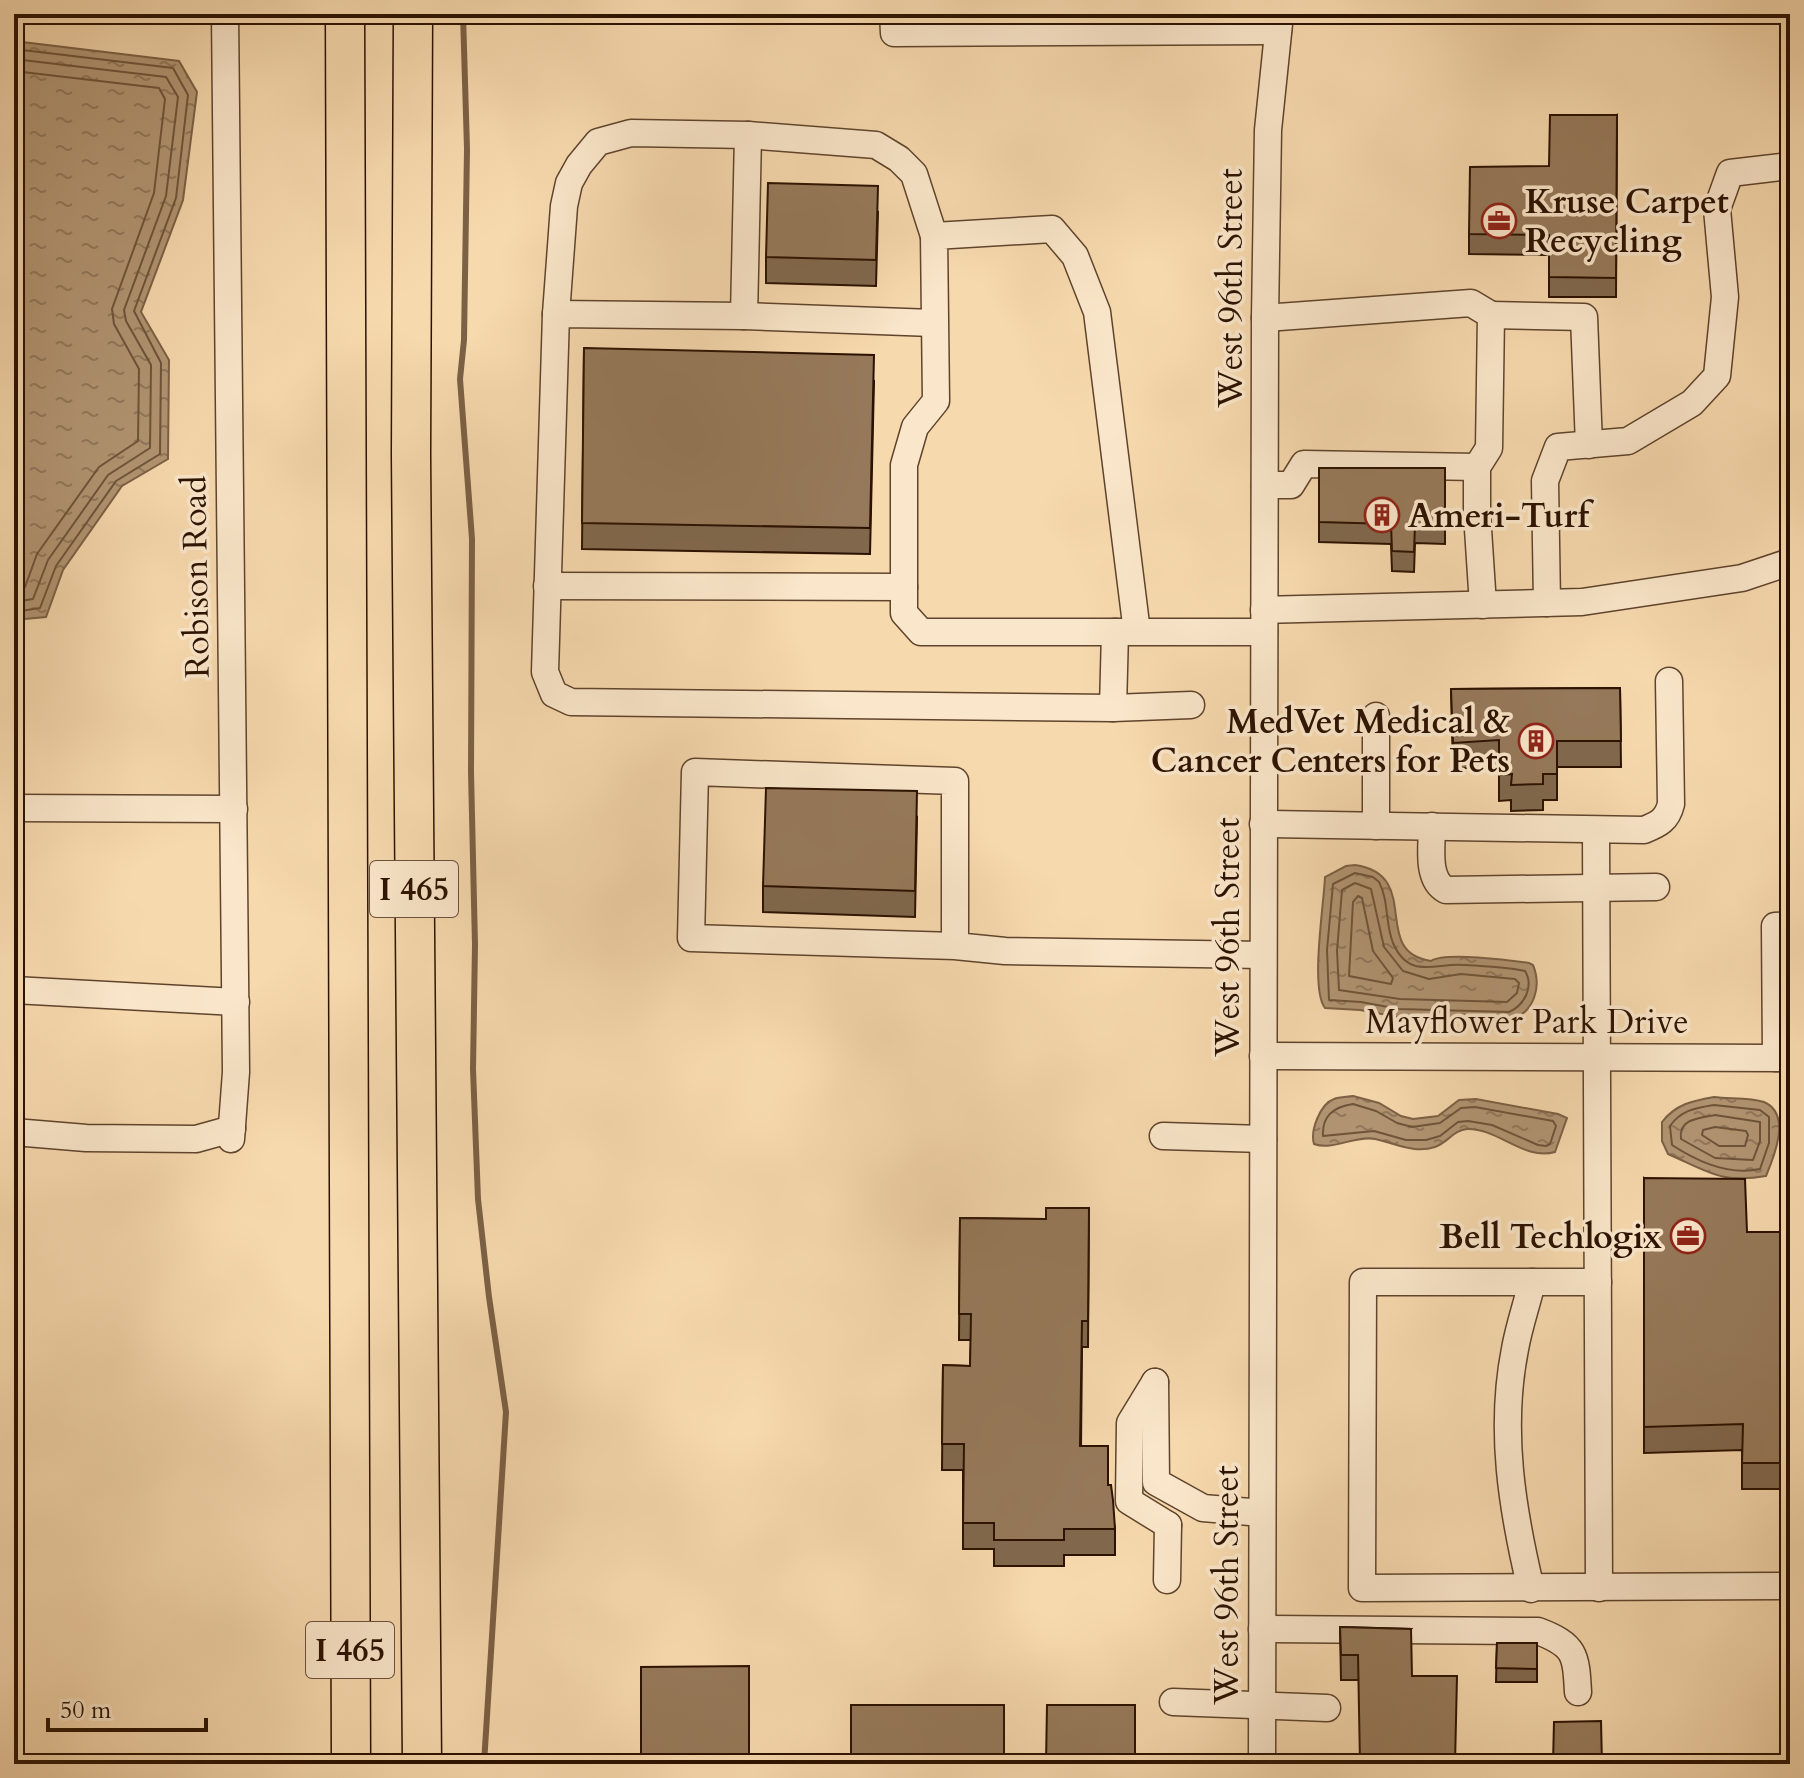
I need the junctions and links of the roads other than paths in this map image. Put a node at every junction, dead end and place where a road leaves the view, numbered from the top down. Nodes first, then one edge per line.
1 (225, 14) edge
2 (345, 14) edge
3 (413, 14) edge
4 (893, 14) edge
5 (1279, 23) edge
6 (748, 135) junction
7 (1790, 166) edge
8 (934, 236) junction
9 (556, 314) junction
10 (1491, 315) junction
11 (744, 316) junction
12 (1265, 318) junction
13 (933, 323) junction
14 (1589, 445) junction
15 (1477, 467) junction
16 (1265, 485) junction
17 (1790, 562) edge
18 (547, 586) junction
19 (904, 587) junction
20 (1547, 603) junction
21 (1483, 605) junction
22 (1264, 621) junction
23 (1126, 632) junction
24 (1669, 681) dead end
25 (1191, 705) dead end
26 (1113, 708) junction
27 (1376, 716) dead end
28 (14, 808) edge
29 (234, 809) junction
30 (1263, 824) junction
31 (1376, 826) junction
32 (1432, 826) junction
33 (1596, 830) junction
34 (1656, 887) dead end
35 (1596, 888) junction
36 (1790, 925) edge
37 (955, 946) junction
38 (1263, 955) junction
39 (18, 986) edge
40 (236, 1002) junction
41 (1263, 1056) junction
42 (1598, 1058) junction
43 (1783, 1058) edge
44 (14, 1132) edge
45 (1163, 1136) dead end
46 (1263, 1139) junction
47 (1532, 1282) junction
48 (1598, 1282) junction
49 (1203, 1508) junction
50 (1262, 1513) junction
51 (1168, 1525) junction
52 (349, 1536) junction
53 (1167, 1580) dead end
54 (1790, 1586) edge
55 (1599, 1588) junction
56 (1531, 1589) junction
57 (1262, 1629) junction
58 (1578, 1692) dead end
59 (1173, 1702) dead end
60 (1262, 1706) junction
61 (1327, 1708) dead end
62 (336, 1764) edge
63 (351, 1764) edge
64 (424, 1764) edge
65 (1262, 1764) edge

1 - 29 street, Robison Road
2 - 52 highway, I 465
3 - 64 highway, I 465
4 - 5 street
5 - 12 street, West 96th Street
6 - 8 street
6 - 9 street
6 - 11 street
7 - 14 street
8 - 13 street
8 - 23 street
9 - 11 street
9 - 18 street
10 - 12 street
10 - 14 street
10 - 15 street
11 - 13 street
12 - 16 street, West 96th Street
13 - 19 street
14 - 20 street
15 - 16 street
15 - 21 street
16 - 22 street, West 96th Street
17 - 20 street
18 - 19 street
18 - 26 street
19 - 23 street
20 - 21 street
21 - 22 street
22 - 23 street
22 - 30 street, West 96th Street
23 - 26 street
24 - 33 street
25 - 26 street
27 - 31 street
28 - 29 street
29 - 40 street, Robison Road
30 - 31 street
30 - 38 street, West 96th Street
31 - 32 street
32 - 33 street
32 - 35 street
33 - 35 street
34 - 35 street
35 - 42 street
36 - 43 street
37 - 37 street
37 - 38 street
38 - 41 street, West 96th Street
39 - 40 street
40 - 44 street, Robison Road
41 - 42 street, Mayflower Park Drive
41 - 46 street, West 96th Street
42 - 43 street, Mayflower Park Drive
42 - 48 street
45 - 46 street
46 - 50 street, West 96th Street
47 - 48 street
47 - 56 street
47 - 56 street
48 - 55 street
49 - 50 street
49 - 51 street
49 - 51 street
50 - 57 street, West 96th Street
51 - 53 street
52 - 62 highway
52 - 63 highway, I 465
54 - 55 street
55 - 56 street
57 - 58 street
57 - 60 street, West 96th Street
59 - 60 street
60 - 61 street
60 - 65 street, West 96th Street

